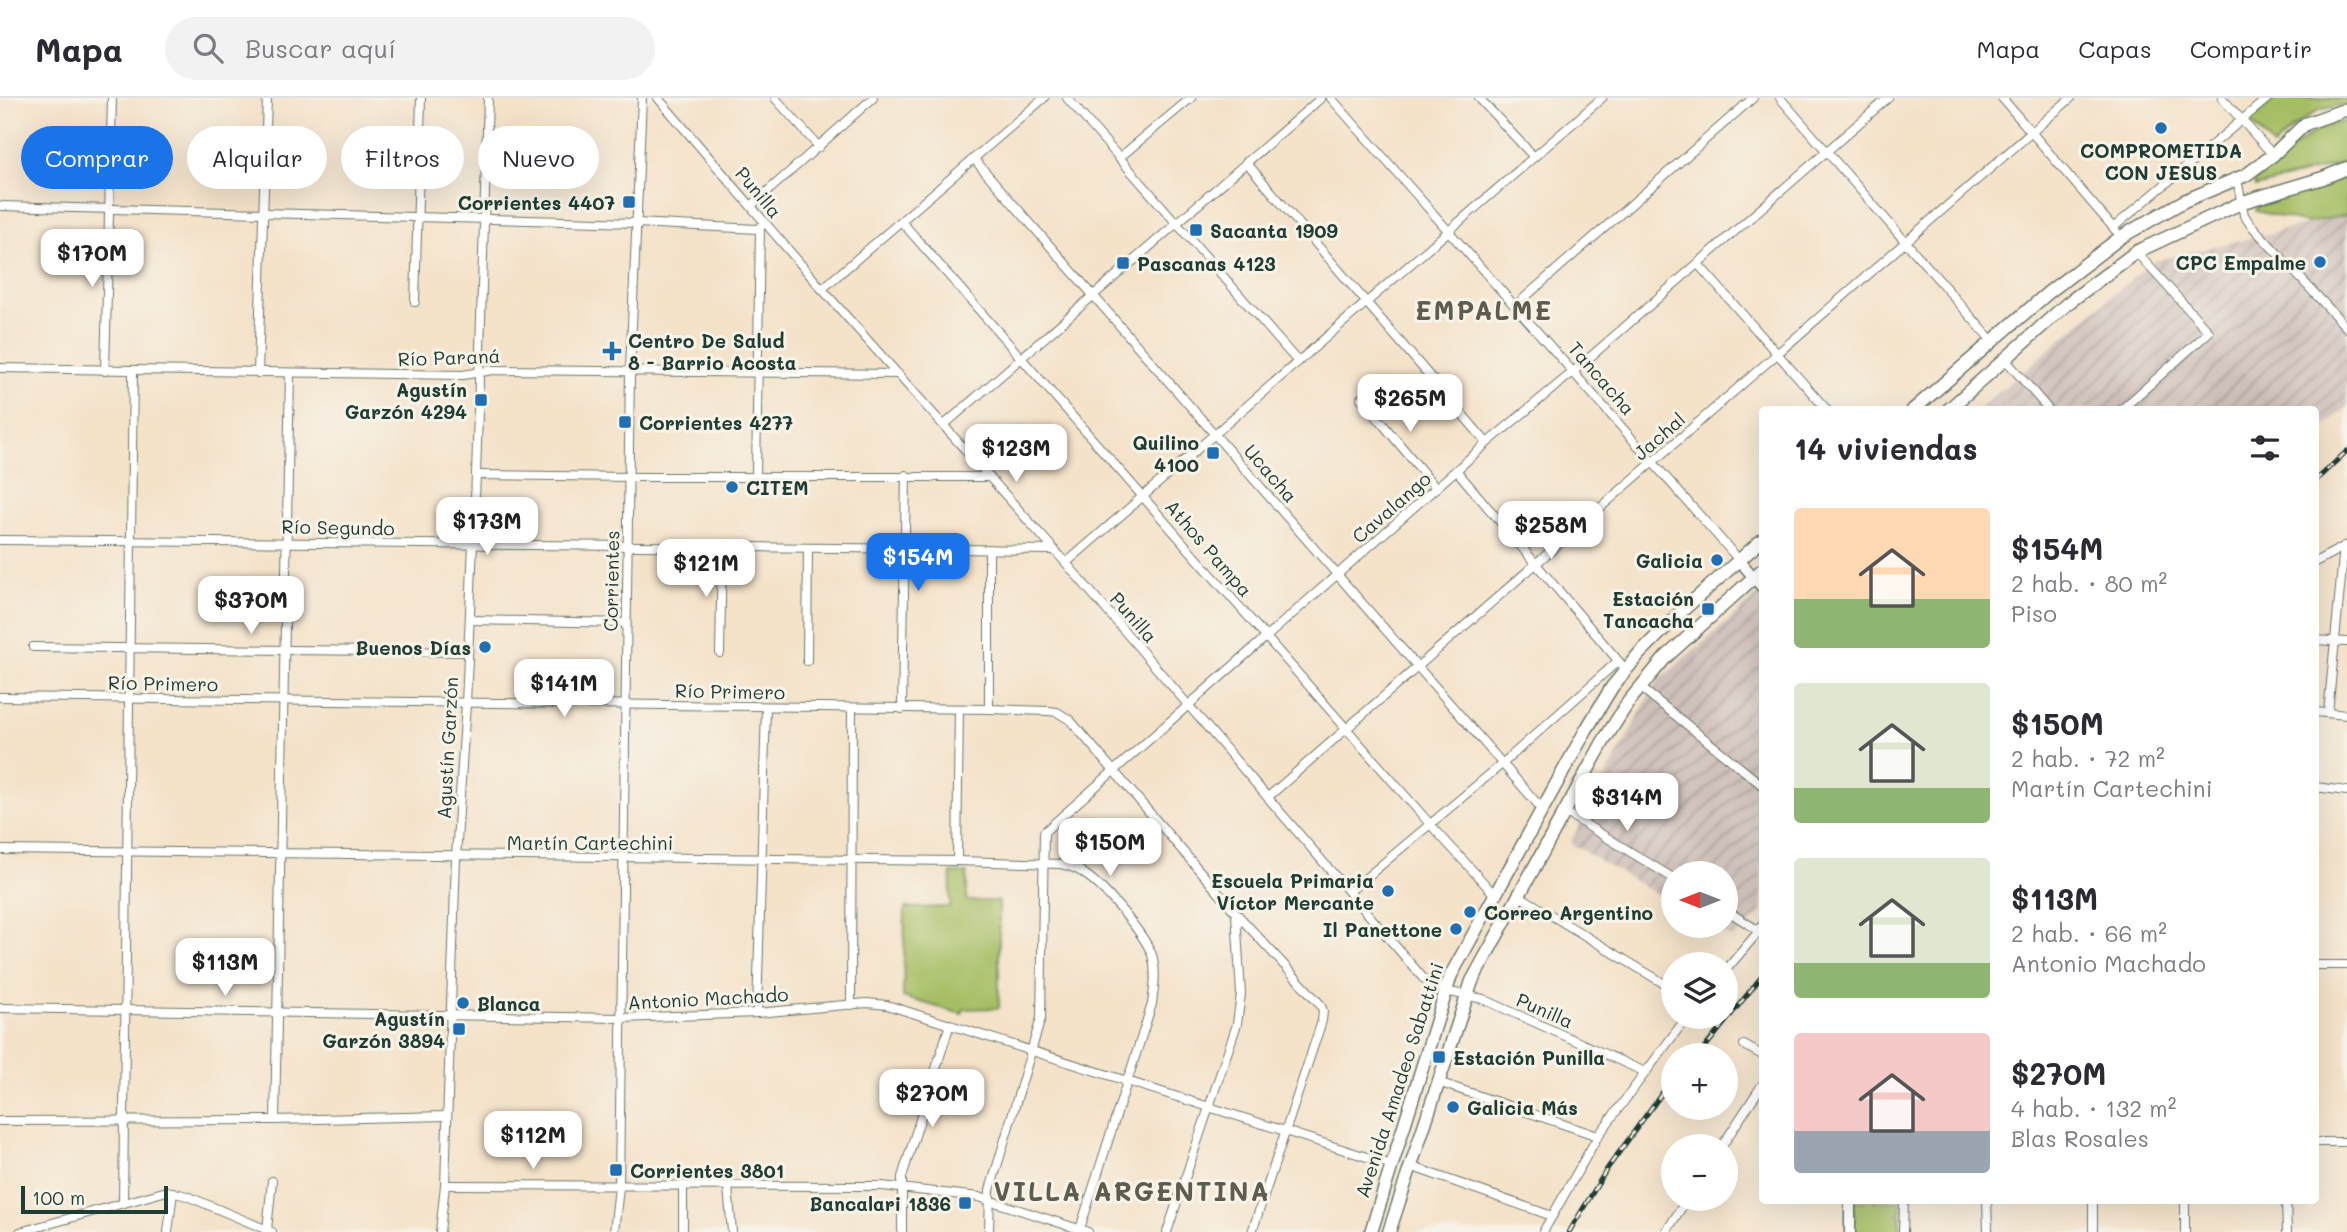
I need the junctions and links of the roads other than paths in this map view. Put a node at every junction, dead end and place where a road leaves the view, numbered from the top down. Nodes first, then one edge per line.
1 (112, 98) edge
2 (267, 98) edge
3 (421, 98) edge
4 (488, 98) edge
5 (642, 98) edge
6 (657, 98) edge
7 (775, 98) edge
8 (873, 98) edge
9 (1044, 98) edge
10 (1067, 98) edge
11 (1191, 98) edge
12 (1321, 98) edge
13 (1331, 98) edge
14 (1479, 98) edge
15 (1602, 98) edge
16 (1752, 98) edge
17 (1780, 98) edge
18 (1888, 98) edge
19 (2002, 98) edge
20 (2071, 98) edge
21 (2222, 98) edge
22 (2268, 98) edge
23 (2347, 109) edge
24 (2243, 121) junction
25 (2032, 131) junction
26 (819, 147) junction
27 (1826, 151) junction
28 (2273, 155) junction
29 (1534, 157) junction
30 (974, 159) junction
31 (1119, 159) junction
32 (1247, 162) junction
33 (2347, 168) edge
34 (2237, 179) junction
35 (2242, 202) junction
36 (0, 206) edge
37 (751, 206) junction
38 (109, 208) junction
39 (263, 214) junction
40 (418, 218) junction
41 (484, 219) junction
42 (901, 221) junction
43 (636, 223) junction
44 (1176, 223) junction
45 (761, 225) junction
46 (1449, 231) junction
47 (2117, 232) junction
48 (1906, 242) junction
49 (2136, 252) junction
50 (1698, 264) junction
51 (822, 289) junction
52 (1093, 296) junction
53 (415, 302) dead end
54 (1366, 303) junction
55 (1515, 306) junction
56 (2347, 328) edge
57 (1993, 342) junction
58 (1778, 353) junction
59 (1021, 359) junction
60 (2005, 359) junction
61 (1298, 362) junction
62 (0, 368) edge
63 (105, 371) junction
64 (133, 371) junction
65 (478, 372) junction
66 (630, 372) junction
67 (1573, 372) junction
68 (258, 373) junction
69 (290, 373) junction
70 (757, 373) junction
71 (898, 374) junction
72 (1361, 398) dead end
73 (1824, 406) edge
74 (1918, 406) edge
75 (1952, 406) edge
76 (2046, 406) edge
77 (2126, 406) edge
78 (944, 425) junction
79 (1214, 434) junction
80 (1487, 443) junction
81 (1653, 462) junction
82 (1456, 470) junction
83 (476, 475) junction
84 (905, 475) junction
85 (756, 476) junction
86 (628, 477) junction
87 (990, 477) junction
88 (1436, 488) junction
89 (1142, 496) junction
90 (0, 540) edge
91 (131, 541) junction
92 (289, 543) junction
93 (1759, 543) edge
94 (473, 544) junction
95 (2346, 545) edge
96 (627, 546) junction
97 (722, 547) junction
98 (808, 548) junction
99 (904, 549) junction
100 (989, 550) junction
101 (1055, 550) junction
102 (2319, 560) edge
103 (1739, 561) junction
104 (1066, 563) junction
105 (1535, 565) junction
106 (2345, 567) edge
107 (1337, 575) junction
108 (1759, 578) edge
109 (470, 620) junction
110 (625, 623) junction
111 (1266, 638) junction
112 (2319, 640) edge
113 (2335, 641) junction
114 (2347, 642) edge
115 (33, 647) dead end
116 (130, 649) junction
117 (286, 650) junction
118 (468, 652) junction
119 (720, 653) dead end
120 (807, 661) dead end
121 (1622, 665) junction
122 (1417, 667) junction
123 (1640, 687) junction
124 (0, 697) edge
125 (130, 698) junction
126 (285, 700) junction
127 (466, 703) junction
128 (624, 705) junction
129 (1189, 706) junction
130 (765, 707) junction
131 (852, 709) junction
132 (902, 709) junction
133 (959, 709) junction
134 (989, 709) junction
135 (2319, 712) edge
136 (2328, 713) junction
137 (2347, 715) edge
138 (1346, 729) junction
139 (1502, 764) junction
140 (1114, 771) junction
141 (1759, 783) edge
142 (2319, 788) edge
143 (2347, 791) edge
144 (1268, 797) junction
145 (1542, 808) junction
146 (1566, 812) junction
147 (1430, 824) junction
148 (0, 850) edge
149 (127, 852) junction
150 (282, 855) junction
151 (456, 857) junction
152 (623, 858) junction
153 (761, 859) junction
154 (851, 860) junction
155 (957, 861) junction
156 (1043, 863) junction
157 (1661, 871) edge
158 (1349, 892) junction
159 (1494, 894) junction
160 (1518, 895) junction
161 (1236, 913) junction
162 (1738, 917) edge
163 (1759, 929) edge
164 (1759, 932) edge
165 (1738, 956) edge
166 (2319, 965) edge
167 (2347, 965) edge
168 (1661, 982) edge
169 (1445, 991) junction
170 (1466, 997) junction
171 (851, 1005) junction
172 (0, 1008) edge
173 (126, 1011) junction
174 (757, 1013) junction
175 (278, 1014) junction
176 (450, 1015) junction
177 (621, 1018) junction
178 (950, 1024) junction
179 (1678, 1029) edge
180 (1744, 1045) dead end
181 (1032, 1050) junction
182 (1759, 1053) edge
183 (1645, 1072) junction
184 (1128, 1081) junction
185 (1438, 1082) junction
186 (1759, 1090) edge
187 (1209, 1108) junction
188 (447, 1116) junction
189 (275, 1120) junction
190 (0, 1121) edge
191 (124, 1121) junction
192 (1285, 1132) junction
193 (1730, 1134) edge
194 (1598, 1136) junction
195 (2319, 1142) edge
196 (2347, 1142) edge
197 (1392, 1165) junction
198 (1410, 1166) junction
199 (272, 1181) dead end
200 (445, 1185) junction
201 (683, 1186) junction
202 (620, 1187) junction
203 (728, 1187) junction
204 (901, 1188) junction
205 (173, 1192) junction
206 (988, 1199) junction
207 (123, 1202) junction
208 (1850, 1204) edge
209 (1904, 1204) edge
210 (1987, 1204) edge
211 (2093, 1204) edge
212 (2185, 1204) edge
213 (2286, 1204) edge
214 (1680, 1211) edge
215 (1552, 1216) junction
216 (269, 1231) edge
217 (1082, 1231) edge
218 (20, 1232) edge
219 (167, 1232) edge
220 (440, 1232) edge
221 (614, 1232) edge
222 (682, 1232) edge
223 (732, 1232) edge
224 (902, 1232) edge
225 (989, 1232) edge
226 (1167, 1232) edge
227 (1252, 1232) edge
228 (1371, 1232) edge
229 (1389, 1232) edge
230 (1544, 1232) edge
231 (1666, 1232) edge
232 (1850, 1232) edge
233 (1903, 1232) edge
234 (1988, 1232) edge
235 (2093, 1232) edge
236 (2185, 1232) edge
237 (2287, 1232) edge

1 - 38 street
2 - 39 street
3 - 40 street
4 - 41 street, Agustín Garzón
5 - 43 street, Corrientes
6 - 37 street, Punilla
7 - 26 street
8 - 26 street
9 - 30 street
10 - 31 street
11 - 31 street
12 - 32 street
13 - 46 street, Tancacha
14 - 29 street
15 - 29 street
16 - 55 street
17 - 27 street
18 - 27 street, Cavalango
19 - 25 street
20 - 25 street, Jachal
21 - 24 street
22 - 24 street
23 - 28 main road
24 - 28 street
24 - 47 street
25 - 47 street
25 - 48 street, Jachal
26 - 37 street
27 - 48 street
27 - 50 street, Cavalango
28 - 34 main road
29 - 46 street
30 - 42 street
30 - 52 street, Ucacha
31 - 44 street
32 - 44 street
32 - 54 street
33 - 35 main road
34 - 35 street
34 - 47 main road
35 - 49 main road
35 - 56 street
36 - 38 street
37 - 45 street, Punilla
38 - 39 street
38 - 63 street
39 - 40 street
39 - 68 street
40 - 41 street
40 - 53 street
41 - 43 street
41 - 65 street, Agustín Garzón
42 - 51 street
42 - 59 street, Athos Pampa
43 - 45 street
43 - 66 street, Corrientes
44 - 52 street
44 - 61 street
45 - 51 street, Punilla
45 - 70 street
46 - 54 street
46 - 55 street, Tancacha
47 - 57 main road
48 - 57 street
48 - 58 street, Jachal
49 - 60 main road
49 - 77 street
50 - 58 street
50 - 67 street, Cavalango
51 - 71 street, Punilla
52 - 59 street
52 - 79 street, Ucacha
54 - 61 street
54 - 80 street
55 - 67 street, Tancacha
57 - 74 main road
58 - 73 street
58 - 81 street, Jachal
59 - 78 street
59 - 89 street, Athos Pampa
60 - 75 main road
60 - 76 street
61 - 79 street
62 - 63 street, Río Paraná
63 - 64 street, Río Paraná
64 - 68 street, Río Paraná
64 - 91 street
65 - 66 street, Río Paraná
65 - 69 street, Río Paraná
65 - 83 street, Agustín Garzón
66 - 70 street, Río Paraná
66 - 86 street, Corrientes
67 - 80 street, Cavalango
67 - 81 street, Tancacha
68 - 69 street, Río Paraná
69 - 92 street
70 - 71 street, Río Paraná
70 - 85 street
71 - 78 street, Punilla
72 - 88 street
78 - 87 street, Punilla
79 - 89 street
79 - 107 street, Ucacha
80 - 82 street, Cavalango
81 - 103 street, Tancacha
81 - 105 street, Jachal
82 - 88 street, Cavalango
82 - 105 street
83 - 86 street
83 - 94 street, Agustín Garzón
84 - 85 street
84 - 87 street
84 - 99 street
85 - 86 street
86 - 96 street, Corrientes
87 - 101 street, Punilla
88 - 107 street, Cavalango
89 - 104 street
89 - 111 street, Athos Pampa
90 - 91 street, Río Segundo
91 - 92 street, Río Segundo
91 - 116 street
92 - 94 street, Río Segundo
92 - 117 street
93 - 103 main road, Avenida Amadeo Sabattini
94 - 96 street, Río Segundo
94 - 109 street, Agustín Garzón
95 - 102 street
95 - 106 street
96 - 97 street, Río Segundo
96 - 110 street, Corrientes
97 - 98 street, Río Segundo
97 - 119 street
98 - 99 street, Río Segundo
98 - 120 street
99 - 100 street, Río Segundo
99 - 132 street
100 - 101 street, Río Segundo
100 - 134 street
101 - 104 street, Punilla
103 - 108 street, Tancacha
103 - 121 main road, Avenida Amadeo Sabattini
104 - 129 street, Punilla
105 - 121 street
105 - 122 street, Jachal
106 - 113 street
107 - 111 street, Cavalango
107 - 122 street, Ucacha
108 - 123 main road, Avenida Amadeo Sabattini
109 - 110 street
109 - 118 street, Agustín Garzón
110 - 128 street, Corrientes
111 - 129 street, Cavalango
111 - 138 street, Athos Pampa
112 - 113 street
113 - 114 street
113 - 136 street
115 - 116 street
116 - 117 street
116 - 125 street
117 - 118 street
117 - 126 street
118 - 127 street, Agustín Garzón
121 - 139 street
121 - 145 main road, Avenida Amadeo Sabattini
122 - 138 street, Jachal
122 - 139 street, Ucacha
123 - 141 street
123 - 146 main road, Avenida Amadeo Sabattini
124 - 125 street, Río Primero
125 - 126 street, Río Primero
125 - 149 street
126 - 127 street, Río Primero
126 - 150 street
127 - 128 street, Río Primero
127 - 151 street, Agustín Garzón
128 - 130 street, Río Primero
128 - 152 street, Corrientes
129 - 140 street, Cavalango
129 - 144 street, Punilla
130 - 131 street, Río Primero
130 - 153 street
131 - 132 street, Río Primero
131 - 154 street
132 - 133 street, Río Primero
133 - 134 street, Río Primero
133 - 155 street
134 - 140 street, Río Primero
135 - 136 street
136 - 137 street
138 - 144 street, Jachal
138 - 147 street, Athos Pampa
139 - 145 street, Ucacha
139 - 147 street
140 - 156 street, Cavalango
140 - 161 street, Río Primero
142 - 143 street
144 - 158 street, Punilla
145 - 159 main road, Avenida Amadeo Sabattini
146 - 157 street
146 - 160 main road, Avenida Amadeo Sabattini
147 - 158 street
147 - 159 street, Athos Pampa
148 - 149 street, Martín Cartechini
149 - 150 street, Martín Cartechini
149 - 173 street
150 - 151 street, Martín Cartechini
150 - 175 street
151 - 152 street, Martín Cartechini
151 - 176 street, Agustín Garzón
152 - 153 street, Martín Cartechini
152 - 177 street, Corrientes
153 - 154 street, Martín Cartechini
153 - 174 street
154 - 155 street, Martín Cartechini
154 - 171 street
155 - 156 street, Martín Cartechini
156 - 181 street
156 - 184 street, Martín Cartechini
158 - 169 street, Punilla
159 - 169 main road, Avenida Amadeo Sabattini
160 - 168 street
160 - 170 main road, Avenida Amadeo Sabattini
161 - 187 street
161 - 192 street, Río Primero
162 - 163 street
164 - 165 street
166 - 167 street
169 - 170 street, Punilla
169 - 197 main road, Avenida Amadeo Sabattini
170 - 183 street, Punilla
170 - 185 main road, Avenida Amadeo Sabattini
171 - 174 street, Antonio Machado
171 - 178 street, Antonio Machado
172 - 173 street, Antonio Machado
173 - 175 street, Antonio Machado
173 - 191 street
174 - 177 street, Antonio Machado
175 - 176 street, Antonio Machado
175 - 189 street
176 - 177 street, Antonio Machado
176 - 188 street, Agustín Garzón
177 - 202 street, Corrientes
178 - 181 street, Antonio Machado
178 - 204 street
179 - 183 street
180 - 182 street
181 - 184 street, Antonio Machado
181 - 206 street
183 - 194 street
184 - 187 street, Antonio Machado
184 - 217 street
185 - 194 street
185 - 198 main road, Avenida Amadeo Sabattini
186 - 193 street
187 - 192 street, Antonio Machado
187 - 226 street
188 - 189 street
188 - 200 street, Agustín Garzón
189 - 191 street
190 - 191 street
191 - 207 street
192 - 197 street, Antonio Machado
192 - 227 street
194 - 215 street
195 - 196 street
197 - 228 main road, Avenida Amadeo Sabattini
198 - 215 street
198 - 229 main road, Avenida Amadeo Sabattini
199 - 216 street
200 - 202 street
200 - 220 street, Agustín Garzón
201 - 202 street
201 - 203 street
201 - 222 street
202 - 221 street, Corrientes
203 - 204 street
203 - 223 street
204 - 206 street
204 - 224 street
205 - 207 street
205 - 216 street
205 - 219 street
206 - 217 street
206 - 225 street
207 - 218 street
208 - 232 street
209 - 233 street
210 - 234 street
211 - 235 street
212 - 236 street
213 - 237 street
214 - 231 street
215 - 230 street

